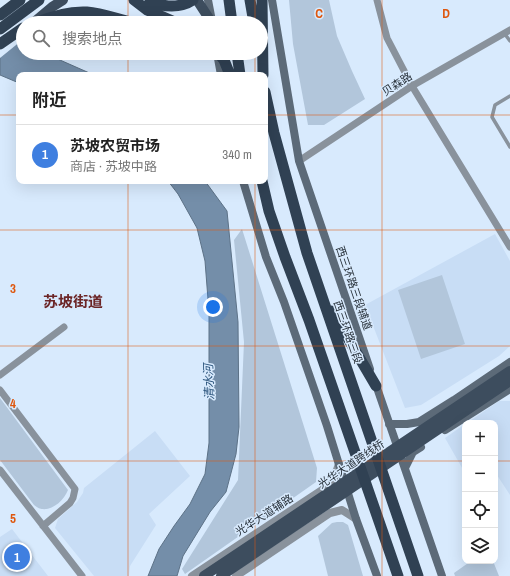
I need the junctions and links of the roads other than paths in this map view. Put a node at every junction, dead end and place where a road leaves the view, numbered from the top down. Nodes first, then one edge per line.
1 (12, 0) edge
2 (20, 0) edge
3 (39, 0) edge
4 (62, 0) edge
5 (134, 0) edge
6 (150, 0) edge
7 (193, 0) edge
8 (197, 0) edge
9 (208, 0) edge
10 (229, 0) edge
11 (250, 0) edge
12 (262, 0) edge
13 (272, 0) edge
14 (377, 0) edge
15 (0, 11) edge
16 (0, 15) edge
17 (17, 16) edge
18 (42, 16) edge
19 (53, 16) edge
20 (105, 16) edge
21 (161, 16) edge
22 (207, 16) edge
23 (211, 16) edge
24 (231, 16) edge
25 (253, 16) edge
26 (262, 16) edge
27 (16, 17) edge
28 (0, 29) edge
29 (507, 31) edge
30 (16, 35) edge
31 (16, 36) edge
32 (510, 41) edge
33 (0, 44) edge
34 (0, 50) edge
35 (220, 60) edge
36 (222, 60) edge
37 (238, 60) edge
38 (260, 60) edge
39 (263, 60) edge
40 (221, 72) edge
41 (228, 72) edge
42 (240, 72) edge
43 (262, 72) edge
44 (263, 72) edge
45 (412, 86) junction
46 (510, 96) edge
47 (268, 106) edge
48 (510, 147) edge
49 (299, 162) junction
50 (244, 184) edge
51 (263, 184) edge
52 (510, 247) edge
53 (320, 290) junction
54 (64, 327) dead end
55 (510, 362) edge
56 (510, 371) edge
57 (0, 375) edge
58 (376, 386) junction
59 (509, 389) edge
60 (0, 390) edge
61 (419, 422) junction
62 (390, 424) junction
63 (425, 443) junction
64 (340, 464) junction
65 (405, 468) junction
66 (0, 470) edge
67 (356, 519) junction
68 (43, 526) junction
69 (397, 574) edge
70 (82, 576) edge
71 (192, 576) edge
72 (204, 576) edge
73 (221, 576) edge
74 (236, 576) edge
75 (377, 576) edge
76 (418, 576) edge
77 (442, 576) edge

1 - 15 highway
2 - 16 highway
3 - 17 highway
4 - 18 main road
5 - 21 highway
6 - 7 highway
8 - 22 main road
9 - 23 main road
10 - 24 highway
11 - 25 highway
12 - 26 highway
13 - 49 main road, 西三环路三段辅道
14 - 45 street
19 - 20 highway
27 - 28 highway
29 - 32 lane
29 - 45 street, 贝森路
30 - 33 highway
31 - 34 main road
35 - 40 main road
36 - 41 highway
37 - 42 highway
38 - 43 highway
39 - 44 highway
45 - 49 street, 贝森路
45 - 52 street
46 - 48 lane
47 - 53 highway, 西三环路三段
49 - 58 main road, 西三环路三段辅道
50 - 64 main road
51 - 69 highway
53 - 58 highway
53 - 76 highway, 西三环路三段
54 - 57 street
55 - 61 main road
56 - 72 main road, 光华大道跨线桥
58 - 62 main road, 西三环路三段辅道
59 - 63 main road
59 - 73 main road, 光华大道跨线桥
60 - 68 street
61 - 62 main road
61 - 63 main road
62 - 65 main road, 西三环路三段辅道
63 - 65 main road
64 - 67 main road
64 - 71 street, 光华大道辅路
65 - 77 main road, 西三环路三段辅道
66 - 68 street
67 - 74 street
67 - 75 main road
68 - 70 street

